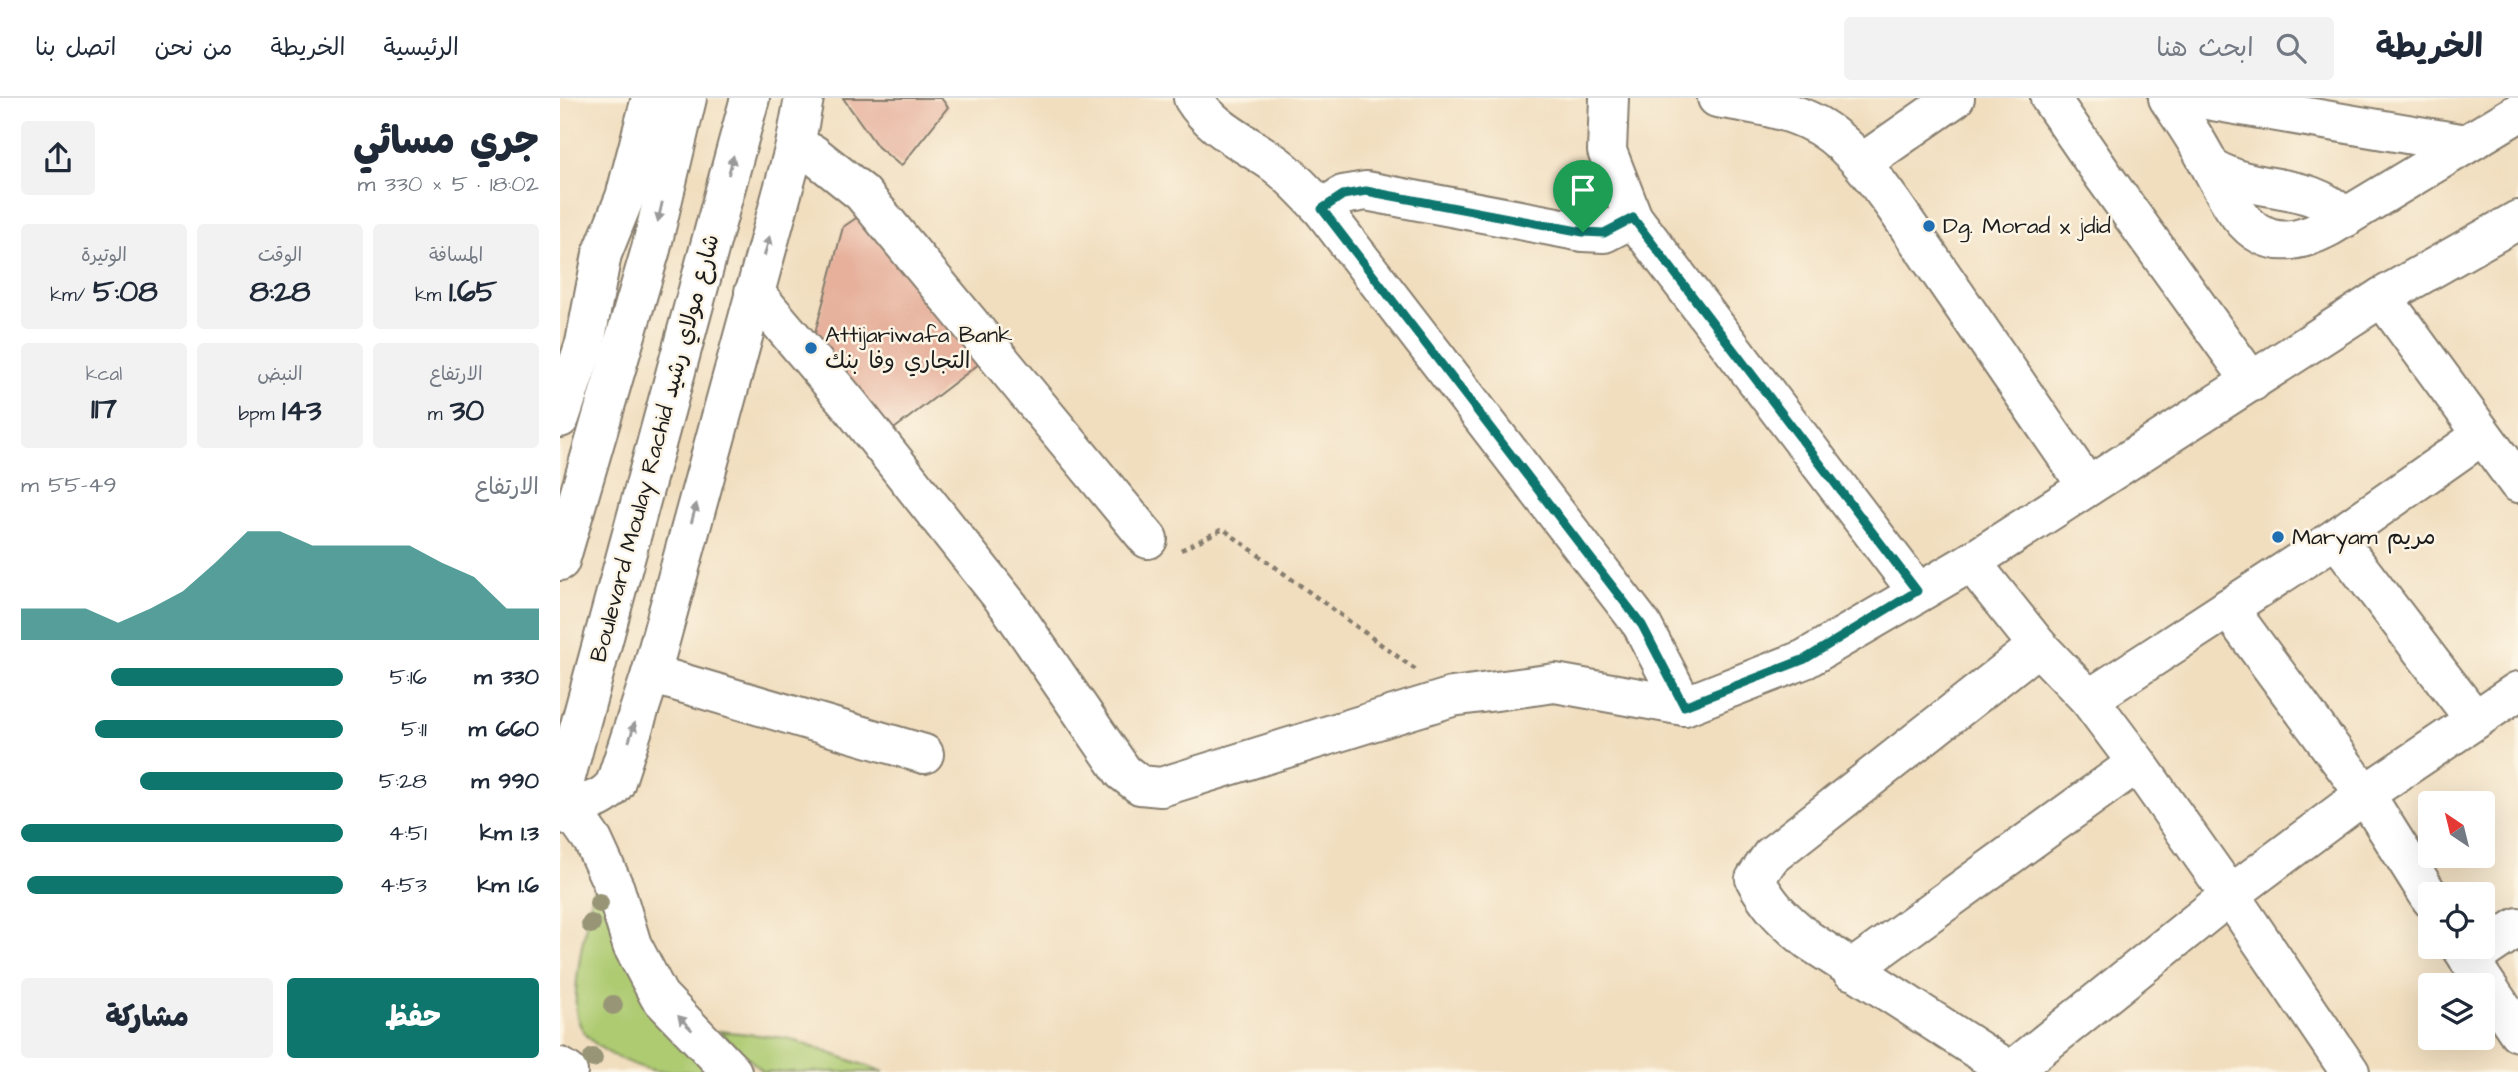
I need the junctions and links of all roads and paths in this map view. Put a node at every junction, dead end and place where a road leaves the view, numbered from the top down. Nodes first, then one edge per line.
1 (651, 98) edge
2 (687, 98) edge
3 (750, 98) edge
4 (804, 98) edge
5 (1193, 98) edge
6 (1609, 98) edge
7 (1717, 98) edge
8 (1955, 98) edge
9 (2050, 98) edge
10 (2168, 98) edge
11 (2195, 98) edge
12 (2518, 113) edge
13 (2466, 144) junction
14 (794, 146) junction
15 (1862, 163) junction
16 (2212, 169) junction
17 (1322, 209) junction
18 (1633, 218) junction
19 (2344, 218) junction
20 (2518, 220) edge
21 (754, 292) junction
22 (2382, 297) junction
23 (576, 311) edge
24 (630, 322) junction
25 (2252, 382) junction
26 (560, 418) edge
27 (560, 429) edge
28 (2481, 436) junction
29 (597, 440) junction
30 (2518, 483) edge
31 (2087, 486) junction
32 (2336, 538) junction
33 (1148, 539) joint
34 (560, 561) edge
35 (1971, 562) junction
36 (1917, 591) junction
37 (2228, 608) junction
38 (2038, 646) junction
39 (651, 674) junction
40 (2518, 691) edge
41 (1452, 697) junction
42 (2089, 699) junction
43 (1684, 706) junction
44 (2475, 720) junction
45 (924, 754) dead end
46 (2137, 763) junction
47 (615, 785) junction
48 (2365, 794) junction
49 (560, 800) edge
50 (560, 810) edge
51 (599, 856) junction
52 (2421, 882) edge
53 (2230, 895) junction
54 (2518, 927) edge
55 (2495, 938) edge
56 (2469, 959) edge
57 (1852, 970) junction
58 (2518, 1032) edge
59 (560, 1067) edge
60 (568, 1072) edge
61 (732, 1072) edge
62 (2011, 1072) edge
63 (2350, 1072) edge

1 - 23 street
2 -> 24 street
49 -> 3 street, Boulevard Moulay Rachid شارع مولاي رشيد
4 - 14 street
5 - 17 street
6 - 18 street
7 - 15 street
8 - 15 street
9 - 25 street
10 - 16 street
11 - 13 street
12 - 13 street
13 - 19 street
21 -> 14 street
14 - 33 street
15 - 31 street
16 - 19 street
16 - 19 street
17 - 18 street
17 - 43 street
18 - 36 street
20 - 22 street
39 -> 21 street
21 - 41 street
22 - 25 street
22 - 28 street
23 - 24 street
23 - 26 street
24 - 29 street
25 - 31 street
27 - 29 street
28 - 30 street
28 - 32 street
29 - 34 street
31 - 35 street
32 - 37 street
32 - 44 street
33 - 41 path
35 - 36 street
35 - 38 street
36 - 43 street
37 - 42 street
37 - 48 street
38 - 42 street
38 - 57 street
39 - 45 street
47 -> 39 street
40 - 44 street
41 - 43 street
42 - 46 street
44 - 48 street
46 - 53 street
46 - 57 street
47 - 49 street
47 - 51 street
48 - 52 street
48 - 53 street
50 - 51 street
61 -> 51 street
53 - 62 street
53 - 63 street
54 - 55 street
56 - 58 street
57 - 62 street
59 - 60 street

